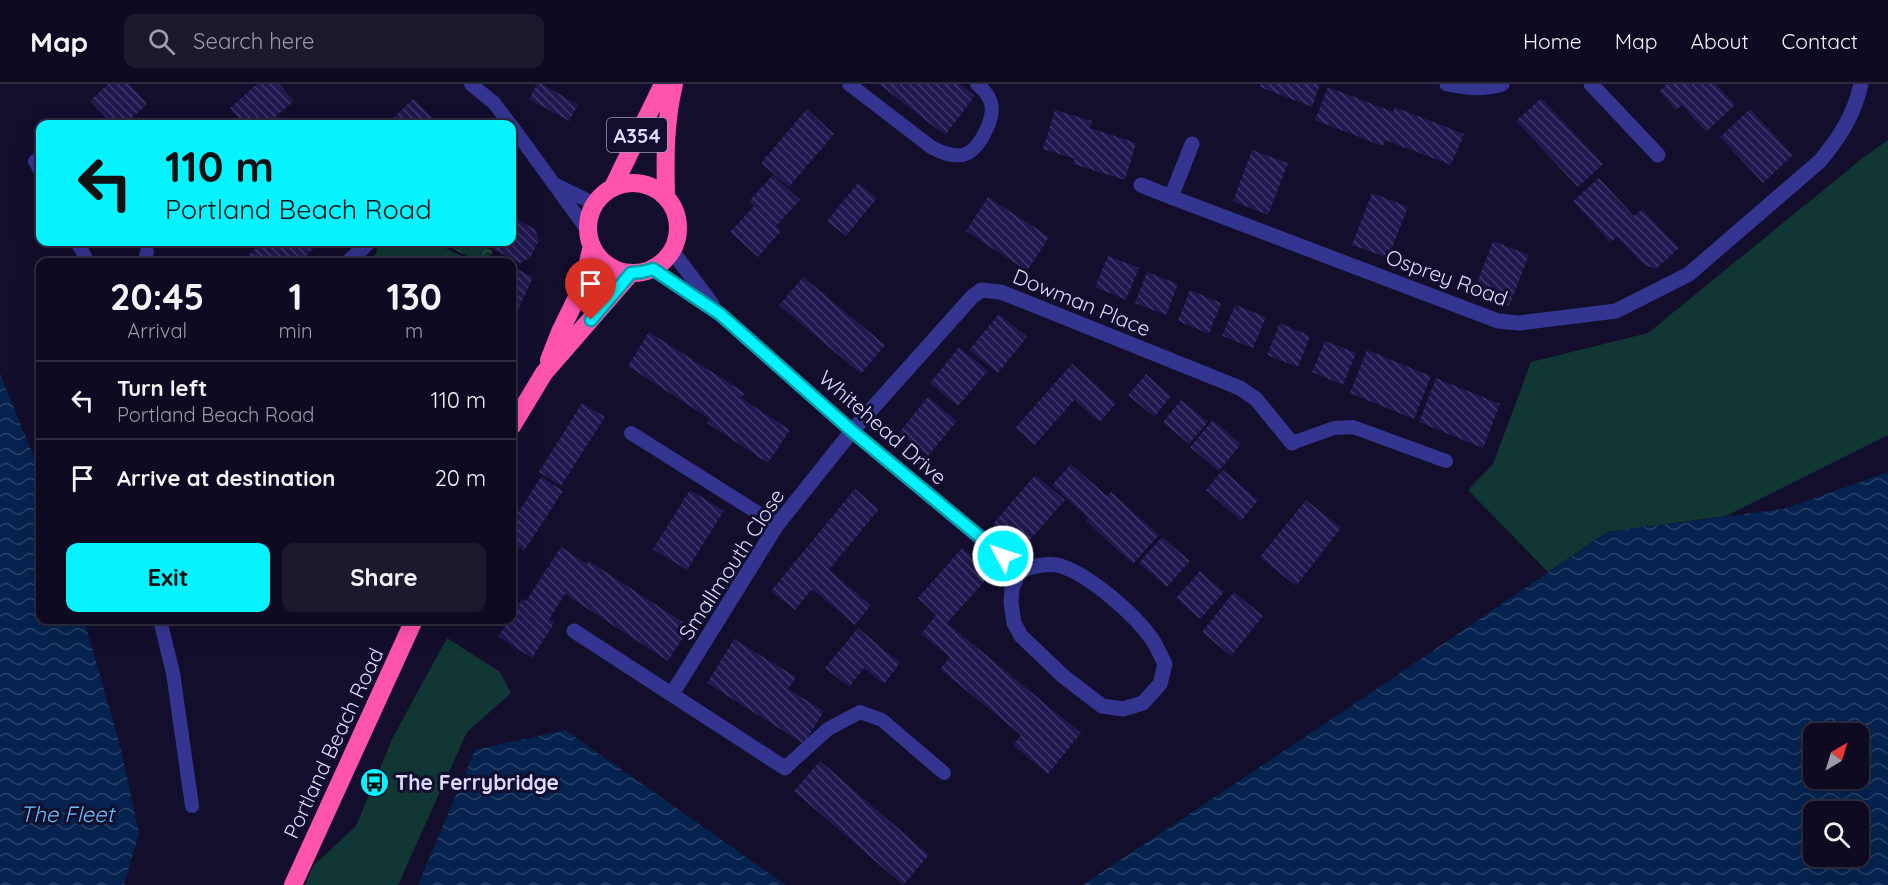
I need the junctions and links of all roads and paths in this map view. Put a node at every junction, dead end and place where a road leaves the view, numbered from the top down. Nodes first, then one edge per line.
1 (471, 84) edge
2 (663, 84) edge
3 (674, 84) edge
4 (849, 84) edge
5 (977, 84) edge
6 (1447, 84) edge
7 (1502, 84) edge
8 (1591, 84) edge
9 (1861, 84) edge
10 (507, 120) edge
11 (516, 132) edge
12 (1191, 144) dead end
13 (1658, 155) dead end
14 (555, 184) junction
15 (1141, 185) dead end
16 (613, 187) junction
17 (666, 195) junction
18 (1171, 197) junction
19 (595, 204) junction
20 (590, 238) junction
21 (365, 246) edge
22 (672, 251) junction
23 (352, 258) edge
24 (653, 269) junction
25 (631, 273) junction
26 (720, 314) junction
27 (544, 373) junction
28 (516, 419) edge
29 (852, 431) junction
30 (631, 433) dead end
31 (1293, 443) joint
32 (1446, 461) dead end
33 (777, 525) junction
34 (1020, 570) junction
35 (161, 624) edge
36 (412, 624) edge
37 (574, 632) dead end
38 (672, 694) junction
39 (785, 768) joint
40 (944, 773) dead end
41 (192, 806) dead end
42 (293, 885) edge

1 - 10 lane
2 - 16 highway, A354
3 - 17 highway, A354
4 - 5 lane
6 - 7 street
8 - 13 street
9 - 18 street, Osprey Road
11 - 14 lane
12 - 18 street
14 - 19 lane
14 - 20 lane
15 - 18 street, Osprey Road
16 - 17 highway
16 - 19 highway, A354
17 - 22 highway, A354
19 - 20 highway
20 - 25 highway
20 - 27 highway
21 - 23 street
22 - 24 highway
22 - 26 street, Whitehead Drive
24 - 25 highway
24 - 26 street, Whitehead Drive
25 - 27 highway
26 - 29 street, Whitehead Drive
27 - 28 highway
29 - 31 street, Dowman Place
29 - 33 street, Smallmouth Close
29 - 34 street, Whitehead Drive
30 - 33 lane
31 - 32 lane
33 - 38 street, Smallmouth Close
34 - 34 street
35 - 41 lane
36 - 42 highway, Portland Beach Road
37 - 38 street
38 - 39 street
39 - 40 lane

